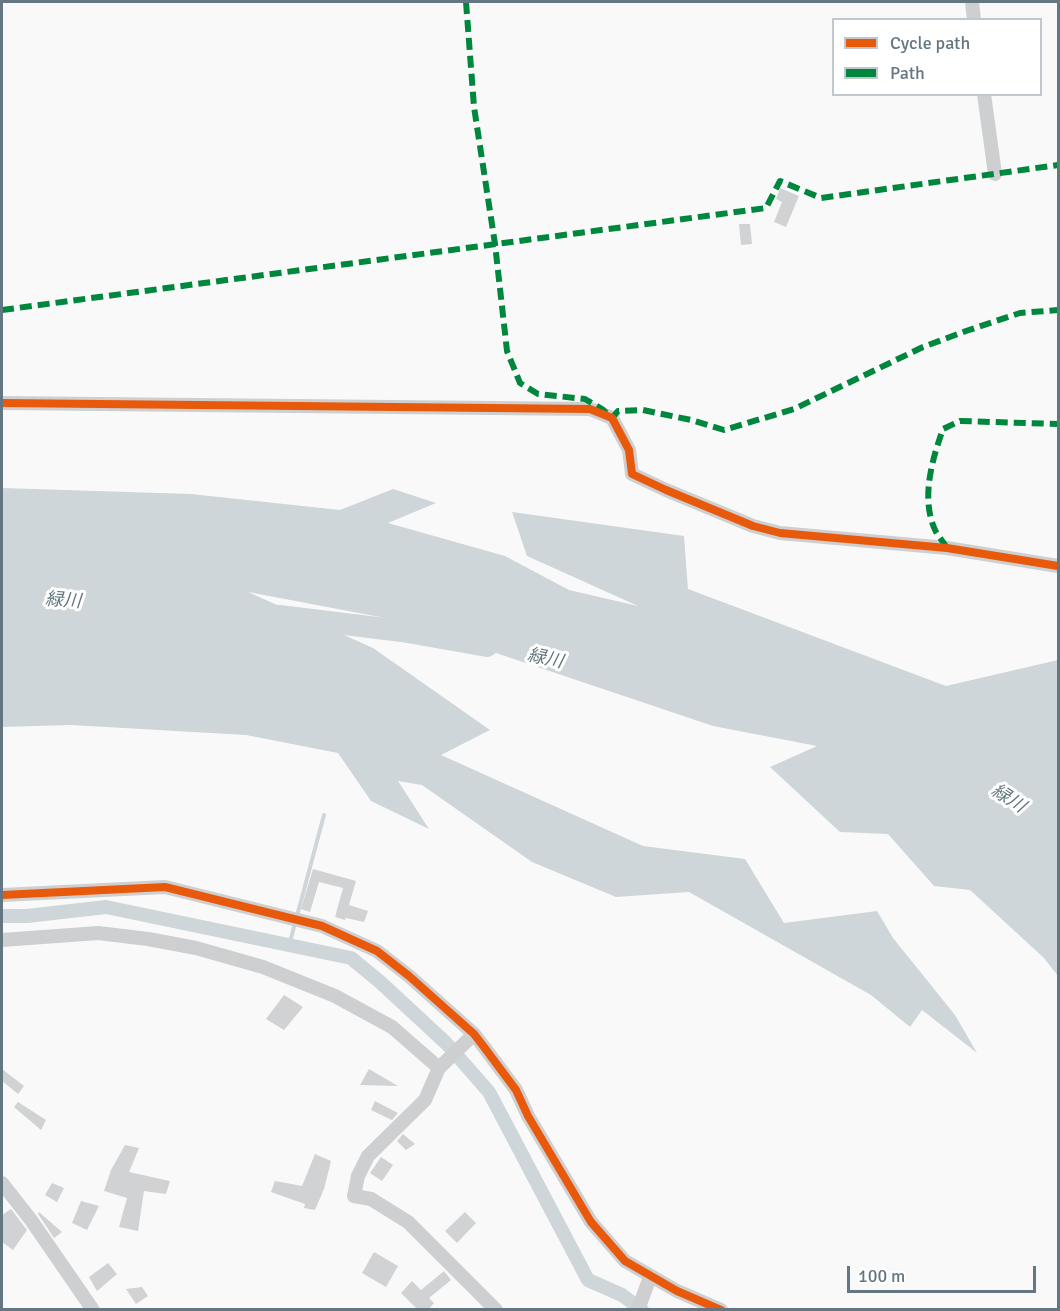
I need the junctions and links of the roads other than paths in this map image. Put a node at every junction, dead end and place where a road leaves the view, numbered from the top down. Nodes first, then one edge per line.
1 (972, 2) edge
2 (974, 18) edge
3 (984, 96) edge
4 (994, 174) dead end
5 (2, 403) edge
6 (1059, 566) edge
7 (2, 895) edge
8 (2, 940) edge
9 (474, 1034) junction
10 (439, 1068) junction
11 (2, 1183) edge
12 (650, 1277) junction
13 (93, 1310) edge
14 (496, 1310) edge
15 (638, 1310) edge
16 (722, 1310) edge

1 - 2 street
3 - 4 street
5 - 6 street
7 - 9 street
8 - 10 street
9 - 10 street
9 - 12 street
10 - 14 street
11 - 13 street
12 - 15 street
12 - 16 street

